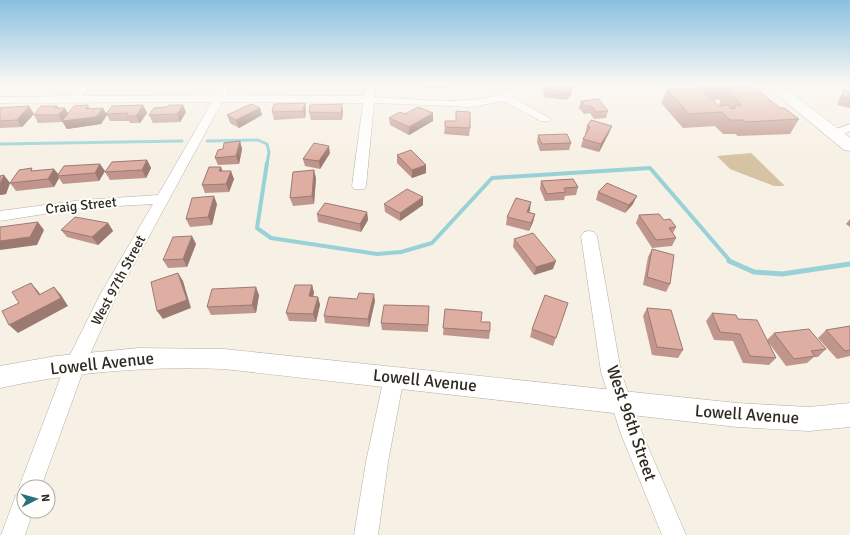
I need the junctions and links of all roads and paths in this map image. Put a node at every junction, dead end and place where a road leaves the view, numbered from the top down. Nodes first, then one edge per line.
1 (213, 109) edge
2 (368, 109) edge
3 (526, 109) edge
4 (812, 109) edge
5 (819, 109) edge
6 (545, 119) dead end
7 (846, 130) edge
8 (850, 146) edge
9 (358, 186) dead end
10 (162, 199) junction
11 (0, 216) edge
12 (589, 236) dead end
13 (76, 362) junction
14 (0, 377) edge
15 (394, 377) junction
16 (621, 403) junction
17 (850, 415) edge
18 (33, 479) edge
19 (18, 519) edge
20 (13, 535) edge
21 (366, 535) edge
22 (674, 535) edge

1 - 10 street, West 97th Street
2 - 9 street
3 - 6 street
4 - 7 main road
5 - 7 main road
7 - 8 main road
10 - 11 street, Craig Street
10 - 13 street, West 97th Street
12 - 16 street, West 96th Street
13 - 14 street, Lowell Avenue
13 - 15 street, Lowell Avenue
13 - 18 street, West 97th Street
15 - 16 street, Lowell Avenue
15 - 21 street
16 - 17 street, Lowell Avenue
16 - 22 street, West 96th Street
19 - 20 street

